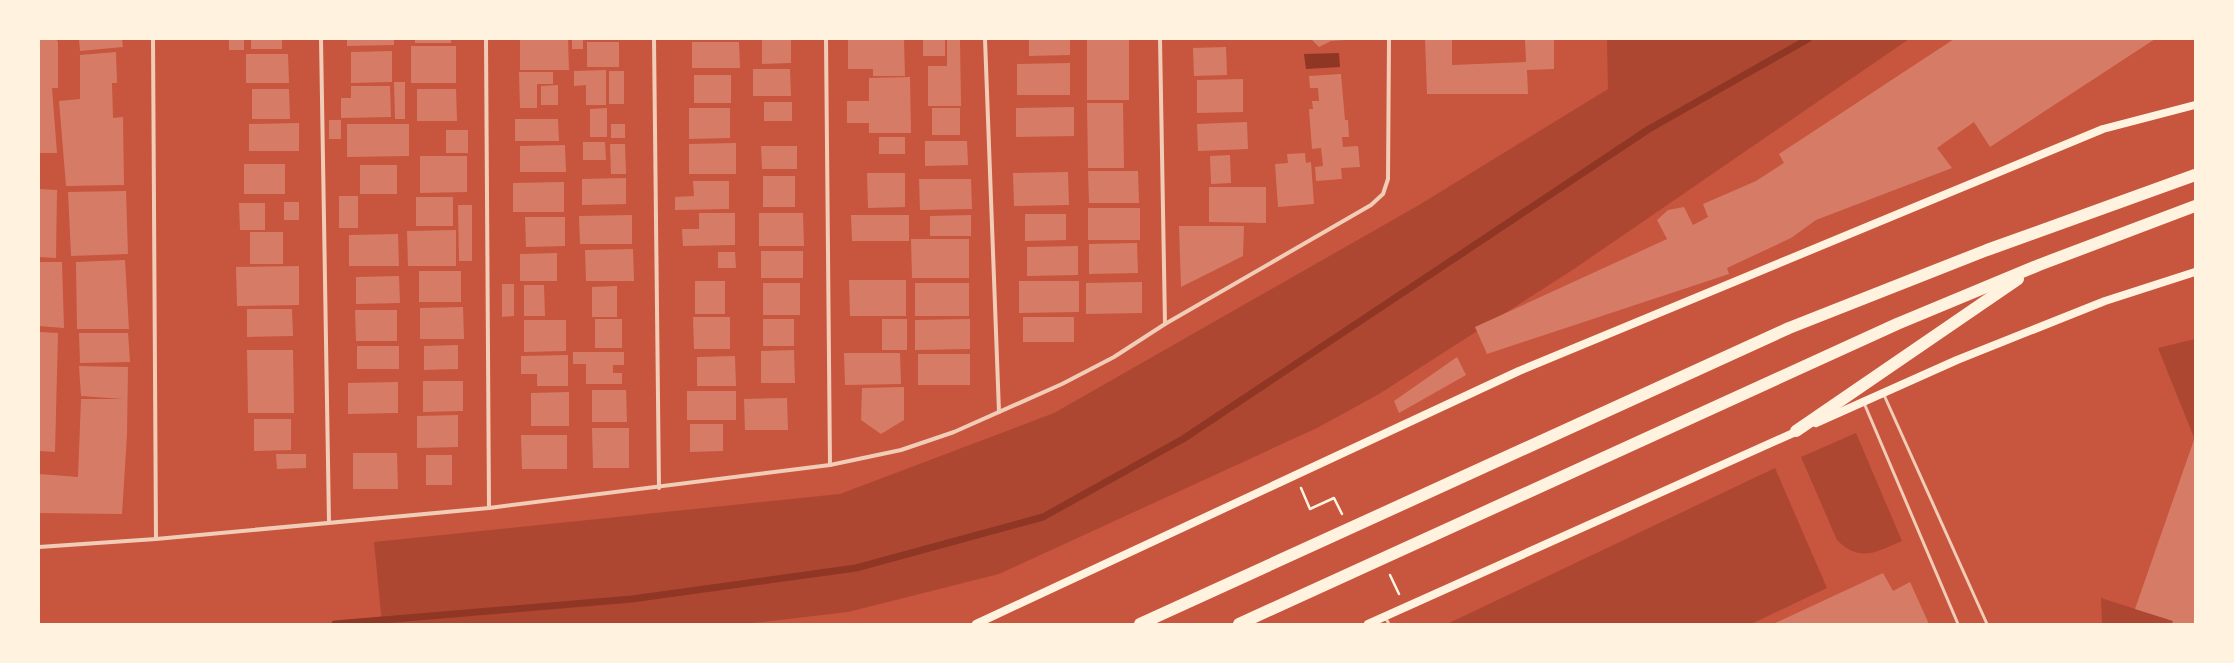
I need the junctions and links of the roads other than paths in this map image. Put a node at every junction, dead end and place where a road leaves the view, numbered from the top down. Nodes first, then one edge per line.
1 (153, 39) edge
2 (321, 39) edge
3 (486, 39) edge
4 (654, 39) edge
5 (826, 39) edge
6 (985, 39) edge
7 (1160, 39) edge
8 (1389, 39) edge
9 (2195, 105) edge
10 (2195, 174) edge
11 (2195, 206) edge
12 (2195, 216) edge
13 (2156, 221) junction
14 (2039, 265) junction
15 (2195, 272) edge
16 (1165, 324) junction
17 (1883, 393) junction
18 (1864, 402) junction
19 (998, 412) junction
20 (1796, 431) junction
21 (830, 465) junction
22 (659, 488) junction
23 (489, 508) junction
24 (329, 522) junction
25 (156, 539) junction
26 (39, 547) edge
27 (1387, 620) edge
28 (976, 624) edge
29 (1140, 624) edge
30 (1239, 624) edge
31 (1368, 624) edge
32 (1958, 624) edge
33 (1987, 624) edge

1 - 25 street
2 - 24 street
3 - 23 street
4 - 22 street
5 - 21 street
6 - 19 street
7 - 16 street
8 - 16 street
9 - 28 main road
10 - 29 highway
11 - 13 highway
12 - 13 highway
13 - 14 highway
14 - 20 highway
14 - 30 highway
15 - 17 main road
16 - 19 street
17 - 18 main road
17 - 33 lane
18 - 20 main road
18 - 32 lane
19 - 21 street
20 - 27 main road
21 - 22 street
22 - 23 street
23 - 24 street
24 - 25 street
25 - 26 street
27 - 31 main road

